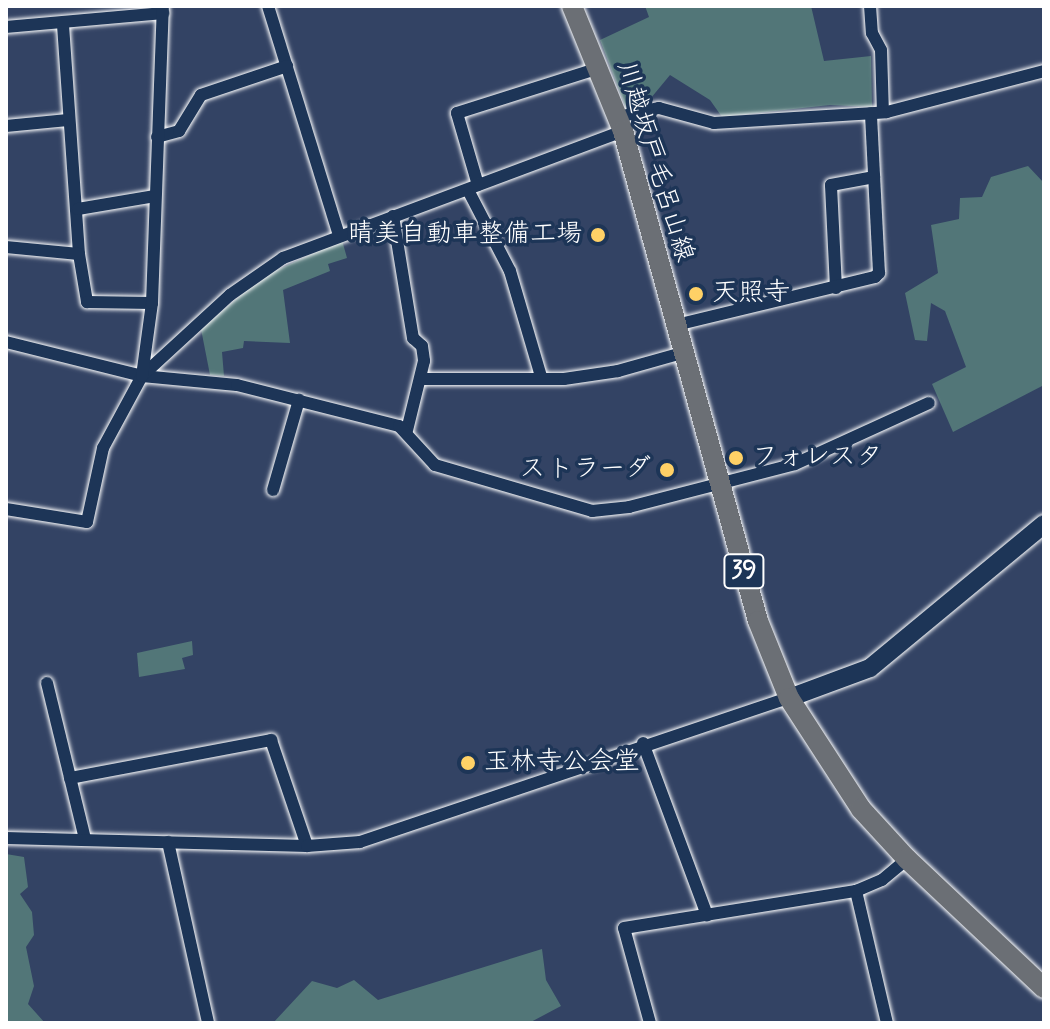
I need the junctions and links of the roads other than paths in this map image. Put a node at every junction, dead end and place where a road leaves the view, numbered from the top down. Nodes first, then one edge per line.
1 (268, 6) edge
2 (572, 6) edge
3 (870, 6) edge
4 (163, 10) edge
5 (63, 25) junction
6 (6, 27) edge
7 (287, 66) junction
8 (599, 68) junction
9 (1044, 71) edge
10 (877, 113) junction
11 (68, 120) junction
12 (620, 124) junction
13 (6, 126) edge
14 (157, 137) junction
15 (874, 177) junction
16 (473, 187) junction
17 (155, 196) junction
18 (78, 209) junction
19 (393, 216) junction
20 (339, 236) junction
21 (6, 247) edge
22 (79, 254) junction
23 (836, 288) junction
24 (152, 303) junction
25 (676, 325) junction
26 (6, 342) edge
27 (682, 353) junction
28 (142, 376) junction
29 (541, 376) junction
30 (421, 379) junction
31 (299, 400) junction
32 (929, 403) dead end
33 (407, 430) junction
34 (719, 486) junction
35 (273, 490) dead end
36 (6, 509) edge
37 (1044, 524) edge
38 (47, 683) dead end
39 (789, 698) junction
40 (643, 743) junction
41 (70, 778) junction
42 (6, 838) edge
43 (85, 839) junction
44 (168, 842) junction
45 (307, 846) junction
46 (907, 859) junction
47 (856, 891) junction
48 (707, 915) junction
49 (1044, 988) edge
50 (208, 1023) edge
51 (650, 1023) edge
52 (887, 1023) edge

1 - 7 street
2 - 8 main road, 川越坂戸毛呂山線 / 39
3 - 10 street
4 - 5 street
4 - 14 street
5 - 6 street
5 - 11 street
7 - 14 street
7 - 20 street
8 - 12 main road, 川越坂戸毛呂山線 / 39
8 - 16 street
9 - 10 street
10 - 12 street
10 - 15 street
11 - 13 street
11 - 18 street
12 - 16 street
12 - 25 main road, 川越坂戸毛呂山線 / 39
14 - 17 street
15 - 23 street
15 - 23 street
16 - 19 street
16 - 29 street
17 - 18 street
17 - 24 street
18 - 22 street
19 - 20 street
19 - 30 street
20 - 28 street
21 - 22 street
22 - 24 street
23 - 25 street
24 - 28 street
25 - 27 main road, 川越坂戸毛呂山線 / 39
26 - 28 street
27 - 29 street
27 - 34 main road, 川越坂戸毛呂山線 / 39
28 - 31 street
28 - 36 street
29 - 30 street
30 - 33 street
31 - 33 street
31 - 35 street
32 - 34 street
33 - 34 street
34 - 39 main road, 川越坂戸毛呂山線 / 39
37 - 39 street
38 - 41 street
39 - 40 street
39 - 46 main road, 川越坂戸毛呂山線 / 39
40 - 45 street
40 - 48 street
41 - 43 street
41 - 45 street
42 - 43 street
43 - 44 street
44 - 45 street
44 - 50 street
46 - 47 street
46 - 49 main road, 川越坂戸毛呂山線 / 39
47 - 48 street
47 - 52 street
48 - 51 street

